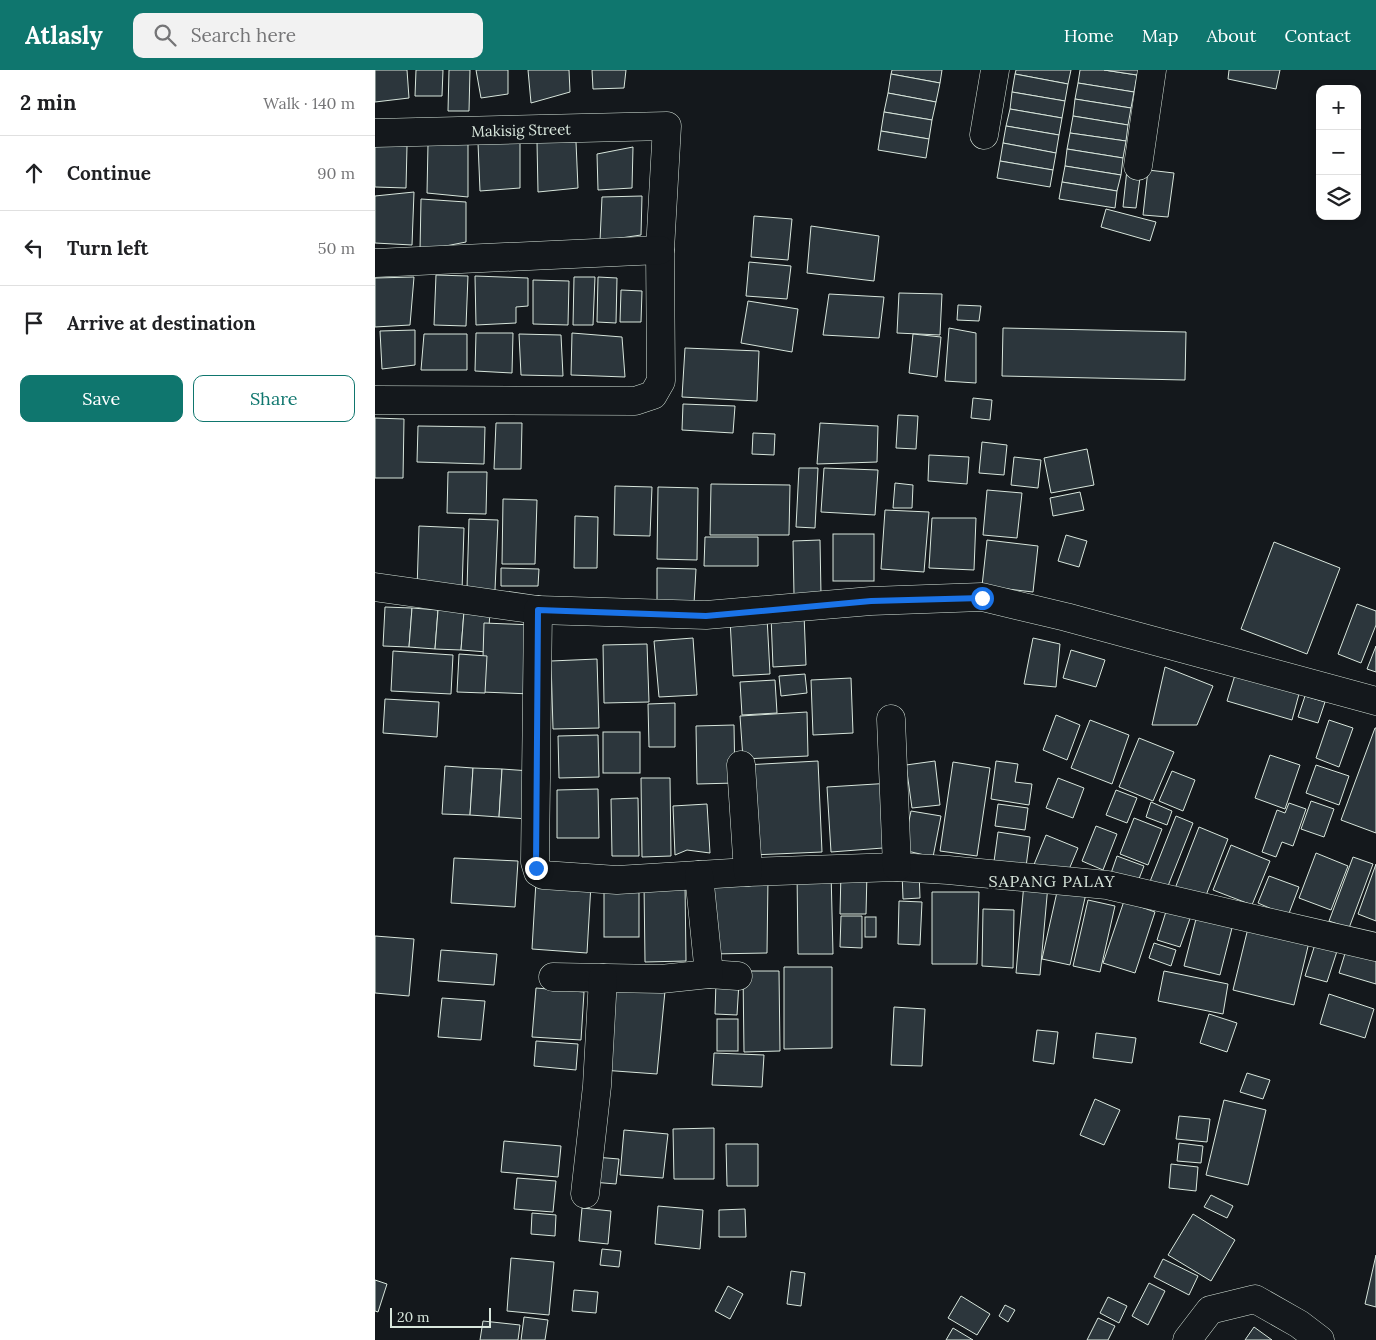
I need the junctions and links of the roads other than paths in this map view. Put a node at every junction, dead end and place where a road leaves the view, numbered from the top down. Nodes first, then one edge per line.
1 (995, 70) edge
2 (1152, 70) edge
3 (375, 133) edge
4 (984, 135) dead end
5 (1138, 166) dead end
6 (660, 250) junction
7 (375, 263) edge
8 (375, 400) edge
9 (375, 587) edge
10 (538, 610) junction
11 (1376, 701) edge
12 (891, 719) dead end
13 (741, 765) dead end
14 (897, 868) junction
15 (748, 872) junction
16 (699, 875) junction
17 (1376, 947) edge
18 (709, 974) junction
19 (738, 976) dead end
20 (553, 977) dead end
21 (603, 978) junction
22 (585, 1194) dead end
23 (1187, 1340) edge
24 (1320, 1340) edge

1 - 4 street
2 - 5 street
3 - 6 street, Makisig Street
6 - 7 street
6 - 8 street
9 - 10 street
10 - 11 street
10 - 16 street
12 - 14 street
13 - 15 street
14 - 15 street
14 - 17 street
15 - 16 street
16 - 18 street
18 - 19 street
18 - 21 street
20 - 21 street
21 - 22 street
23 - 24 street

